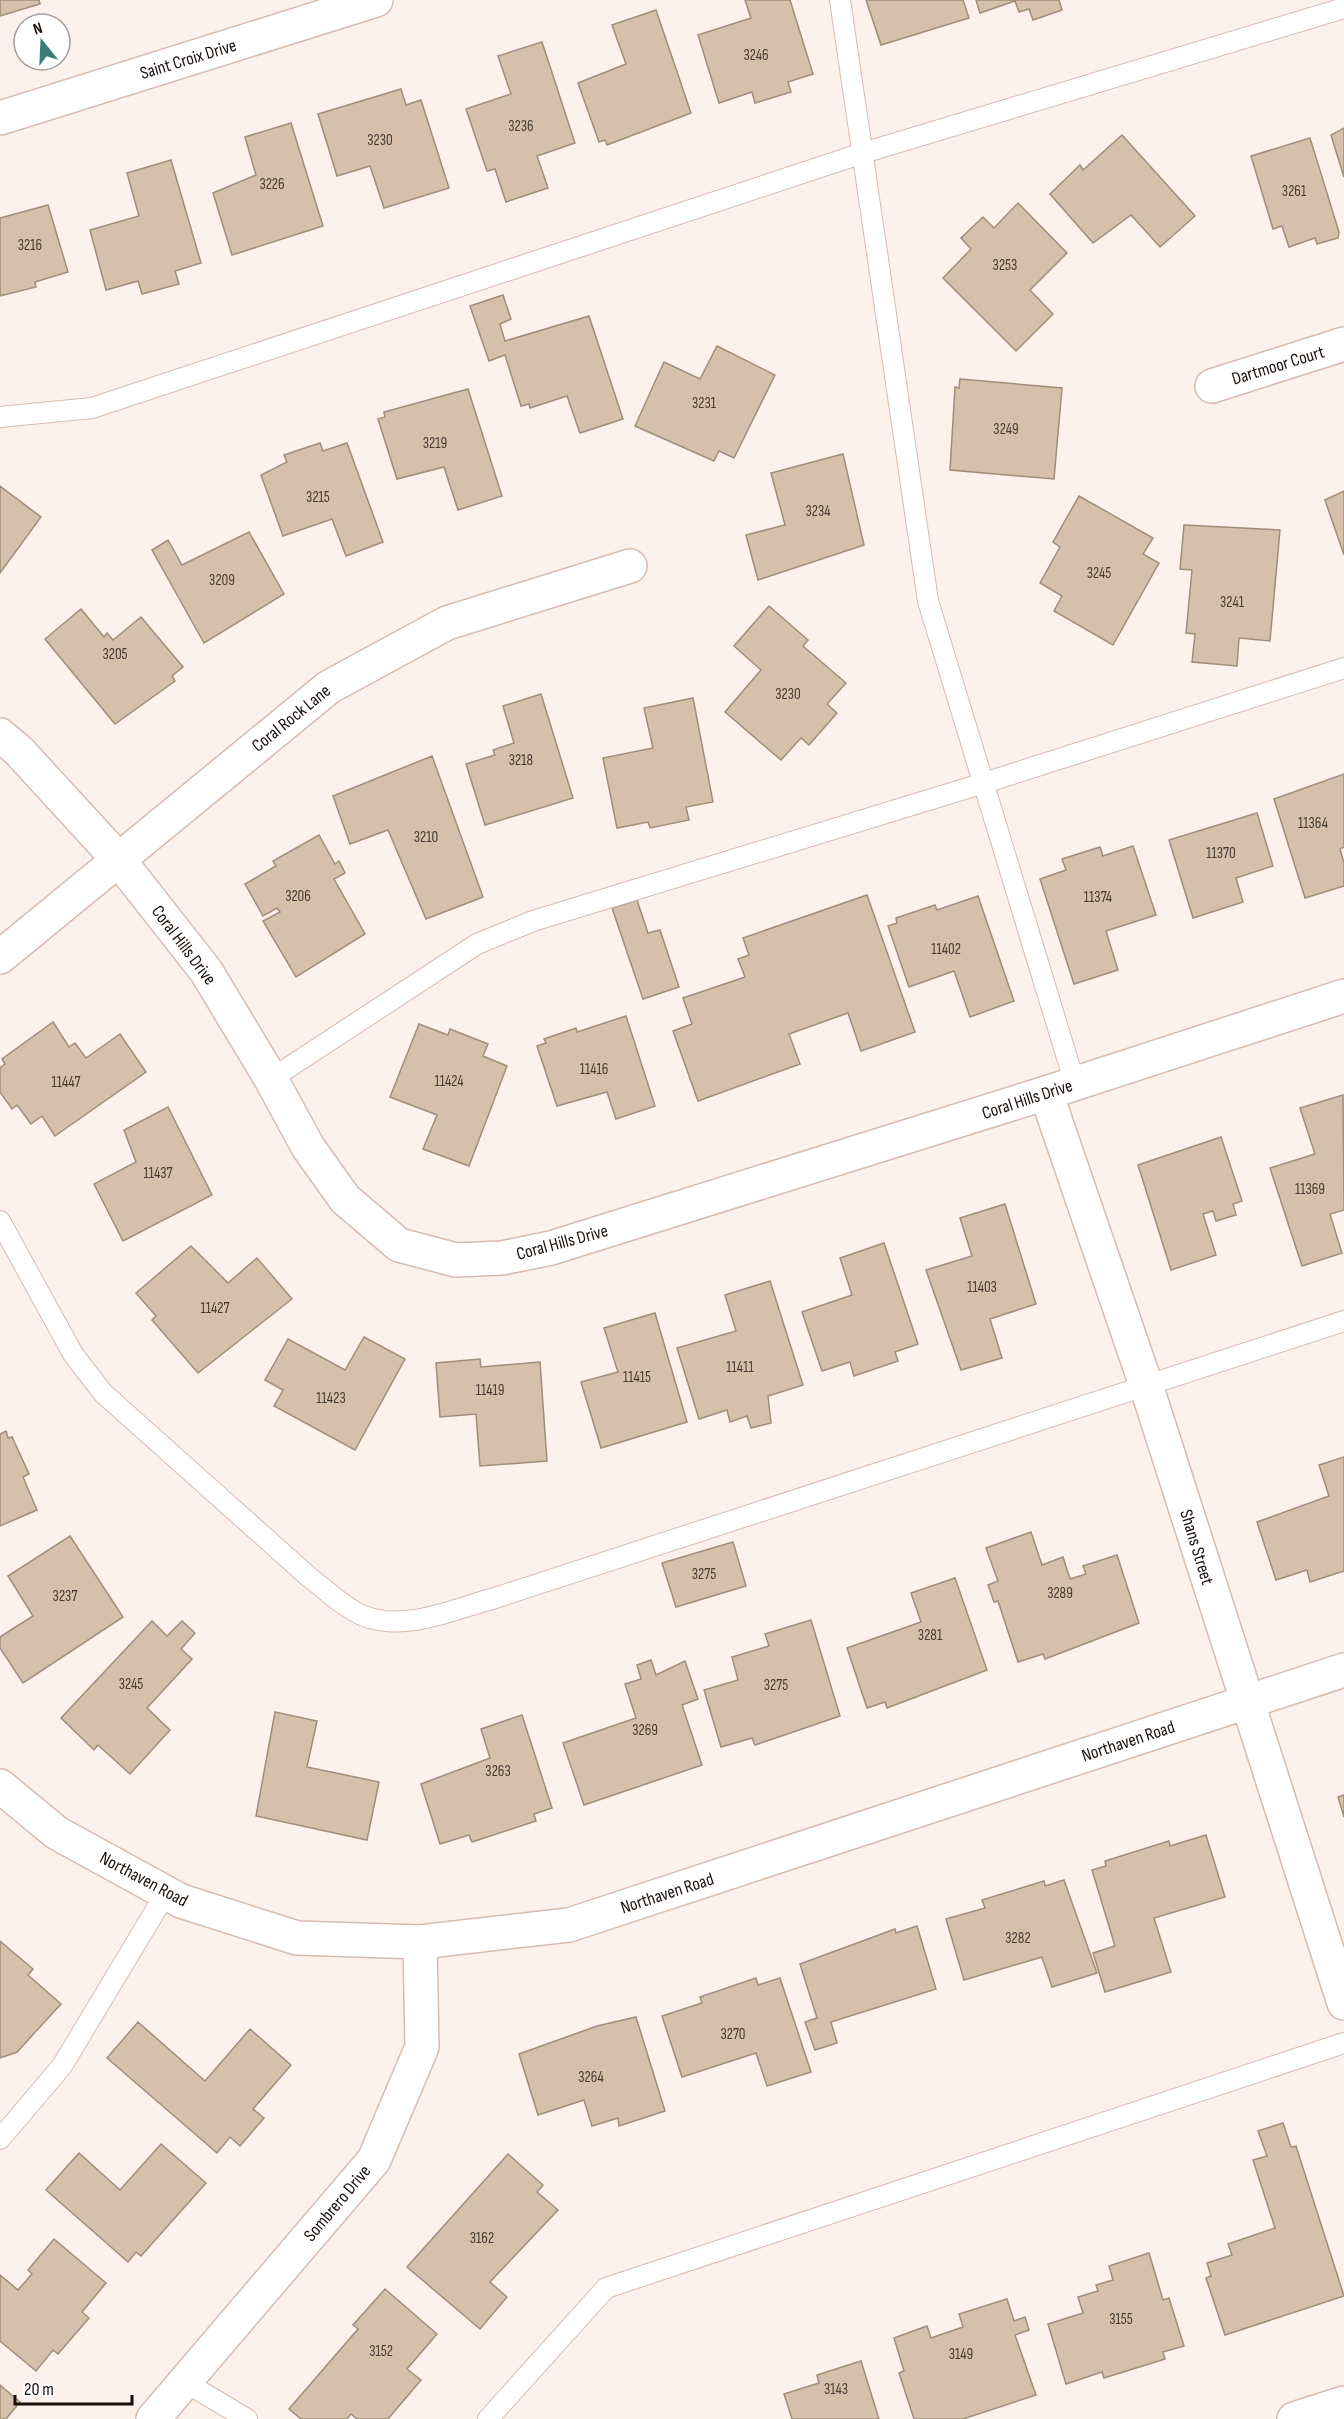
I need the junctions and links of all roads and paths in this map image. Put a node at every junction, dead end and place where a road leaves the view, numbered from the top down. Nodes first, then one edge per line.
1 (376, 0) edge
2 (840, 0) edge
3 (1344, 8) edge
4 (0, 118) edge
5 (863, 153) junction
6 (1344, 344) edge
7 (1212, 386) dead end
8 (0, 417) edge
9 (630, 566) dead end
10 (1344, 668) edge
11 (0, 735) edge
12 (984, 783) junction
13 (118, 859) junction
14 (0, 957) edge
15 (1344, 996) edge
16 (271, 1079) junction
17 (1060, 1088) junction
18 (0, 1221) edge
19 (1344, 1321) edge
20 (1146, 1385) junction
21 (1344, 1670) edge
22 (1246, 1702) junction
23 (0, 1786) edge
24 (166, 1893) junction
25 (420, 1942) junction
26 (1344, 2003) edge
27 (1344, 2043) edge
28 (0, 2139) edge
29 (185, 2382) junction
30 (1344, 2403) edge
31 (153, 2419) edge
32 (247, 2419) edge
33 (488, 2419) edge
34 (1294, 2419) edge

1 - 4 street, Saint Croix Drive
2 - 5 lane
3 - 5 lane
5 - 8 lane
5 - 12 lane
6 - 7 street, Dartmoor Court
9 - 13 street, Coral Rock Lane
10 - 12 lane
11 - 13 street, Coral Hills Drive
12 - 16 lane
12 - 17 lane
13 - 14 street, Coral Rock Lane
13 - 16 street, Coral Hills Drive
15 - 17 street, Coral Hills Drive
16 - 17 street, Coral Hills Drive
17 - 20 street, Shans Street
18 - 20 lane
19 - 20 lane
20 - 22 street, Shans Street
21 - 22 street, Northaven Road
22 - 25 street, Northaven Road
22 - 26 street, Shans Street
23 - 24 street, Northaven Road
24 - 25 street, Northaven Road
24 - 28 lane
25 - 29 street, Sombrero Drive
27 - 33 lane
29 - 31 street, Sombrero Drive
29 - 32 lane
30 - 34 street

